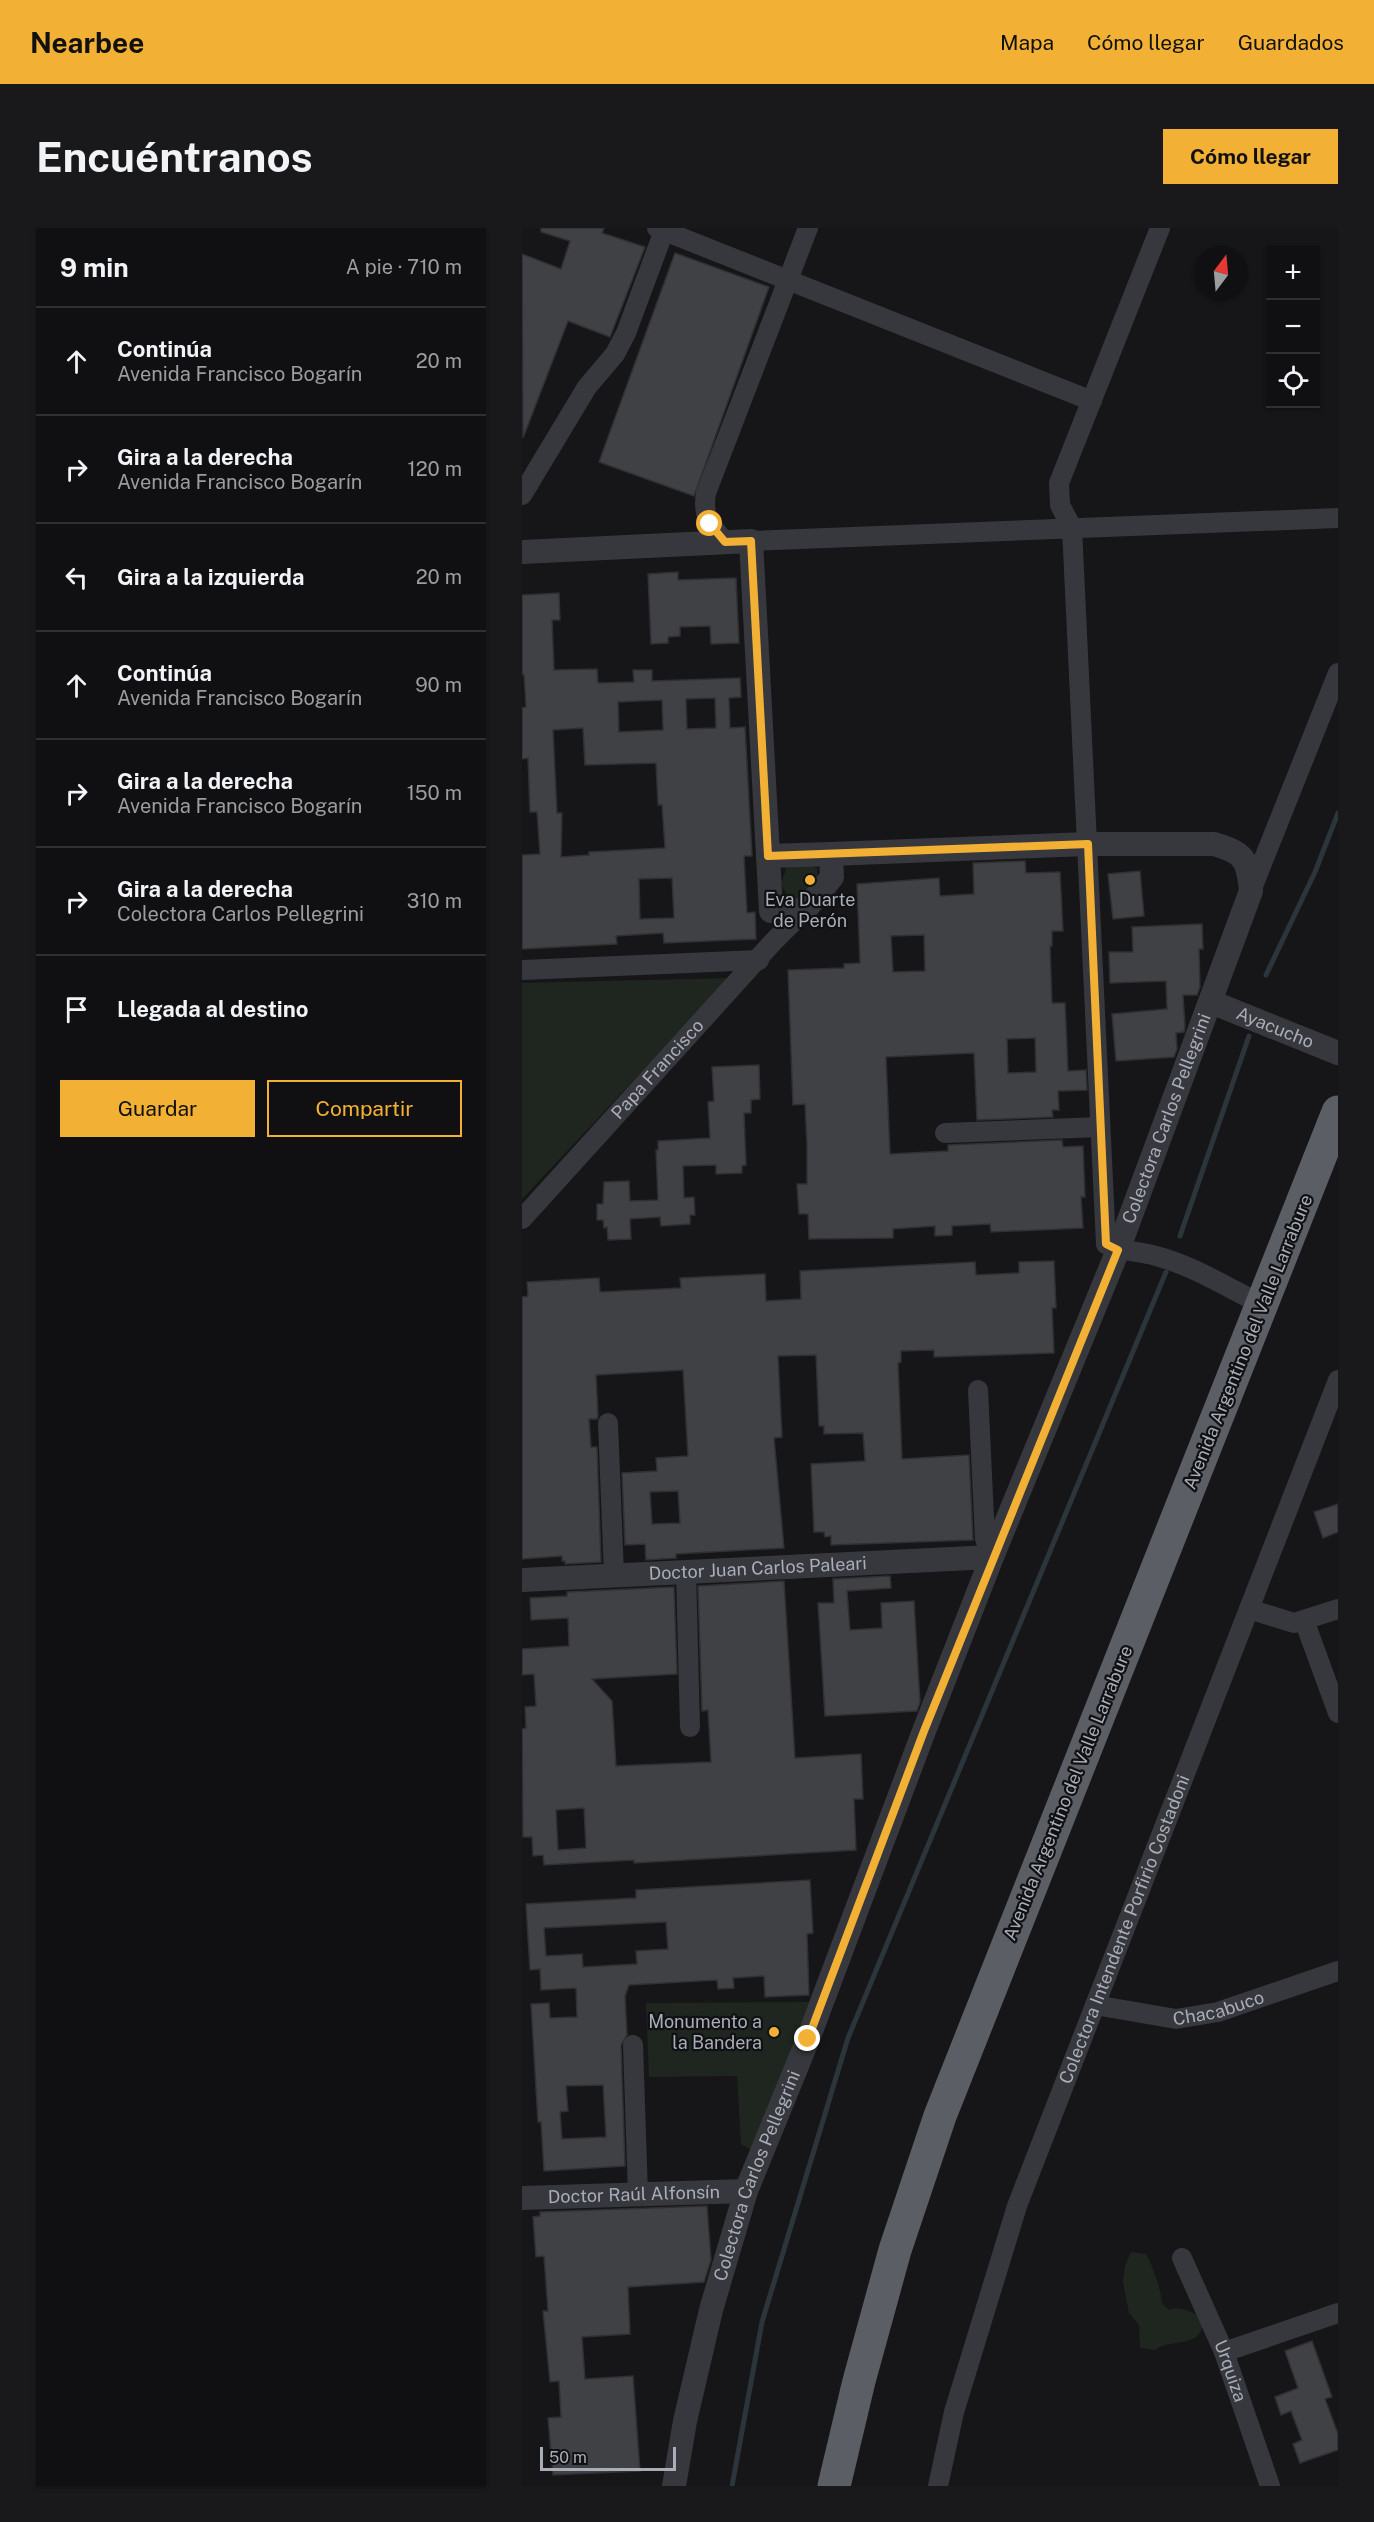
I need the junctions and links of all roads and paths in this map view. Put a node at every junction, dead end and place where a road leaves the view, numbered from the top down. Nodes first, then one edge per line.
1 (808, 228) edge
2 (1160, 228) edge
3 (662, 229) edge
4 (788, 279) junction
5 (1092, 401) junction
6 (522, 495) edge
7 (1338, 518) edge
8 (1072, 528) junction
9 (751, 541) junction
10 (725, 542) junction
11 (522, 552) edge
12 (1338, 673) edge
13 (1088, 844) junction
14 (831, 854) junction
15 (768, 856) junction
16 (1251, 891) junction
17 (805, 910) junction
18 (771, 911) junction
19 (773, 942) junction
20 (759, 960) junction
21 (522, 970) edge
22 (1211, 1002) junction
23 (1338, 1053) edge
24 (1338, 1112) edge
25 (1100, 1127) junction
26 (945, 1133) dead end
27 (522, 1219) edge
28 (1118, 1250) junction
29 (1263, 1305) junction
30 (1338, 1380) edge
31 (978, 1390) dead end
32 (608, 1423) dead end
33 (992, 1557) junction
34 (686, 1572) junction
35 (614, 1575) junction
36 (522, 1580) edge
37 (1249, 1609) junction
38 (1338, 1609) edge
39 (1304, 1620) junction
40 (1338, 1713) edge
41 (690, 1727) dead end
42 (1338, 1971) edge
43 (1095, 2005) junction
44 (633, 2045) dead end
45 (746, 2191) junction
46 (638, 2194) junction
47 (522, 2198) edge
48 (1182, 2258) dead end
49 (1338, 2313) edge
50 (1224, 2352) junction
51 (674, 2486) edge
52 (834, 2486) edge
53 (938, 2486) edge
54 (1270, 2486) edge

1 - 4 street
2 - 5 street
3 - 4 street
3 - 6 street
4 - 5 street
4 - 10 street
5 - 8 street
7 - 8 street
8 - 9 street
8 - 13 street
9 - 10 street
9 - 15 street
10 - 11 street
12 - 16 street
13 - 14 street
13 - 16 street
13 - 25 street
14 - 15 street
14 - 17 street
15 - 18 street
16 - 22 street, Colectora Carlos Pellegrini
17 - 18 street
17 - 19 street, Papa Francisco
18 - 19 street
19 - 20 street, Papa Francisco
20 - 21 street
20 - 27 street, Papa Francisco
22 - 23 street, Ayacucho
22 - 28 street, Colectora Carlos Pellegrini
24 - 29 highway, Avenida Argentino del Valle Larrabure
25 - 26 street
25 - 28 street
28 - 29 street
28 - 33 street, Colectora Carlos Pellegrini
29 - 52 highway, Avenida Argentino del Valle Larrabure
30 - 37 street, Colectora Intendente Porfirio Costadoni
31 - 33 street
32 - 35 street
33 - 34 street, Doctor Juan Carlos Paleari
33 - 45 street, Colectora Carlos Pellegrini
34 - 35 street, Doctor Juan Carlos Paleari
34 - 41 street
35 - 36 street, Doctor Juan Carlos Paleari
37 - 39 street
37 - 43 street, Colectora Intendente Porfirio Costadoni
38 - 39 street
39 - 40 street
42 - 43 street, Chacabuco
43 - 53 street, Colectora Intendente Porfirio Costadoni
44 - 46 street
45 - 46 street, Doctor Raúl Alfonsín
45 - 51 street, Colectora Carlos Pellegrini
46 - 47 street, Doctor Raúl Alfonsín
48 - 50 street, Urquiza
49 - 50 street
50 - 54 street, Urquiza

